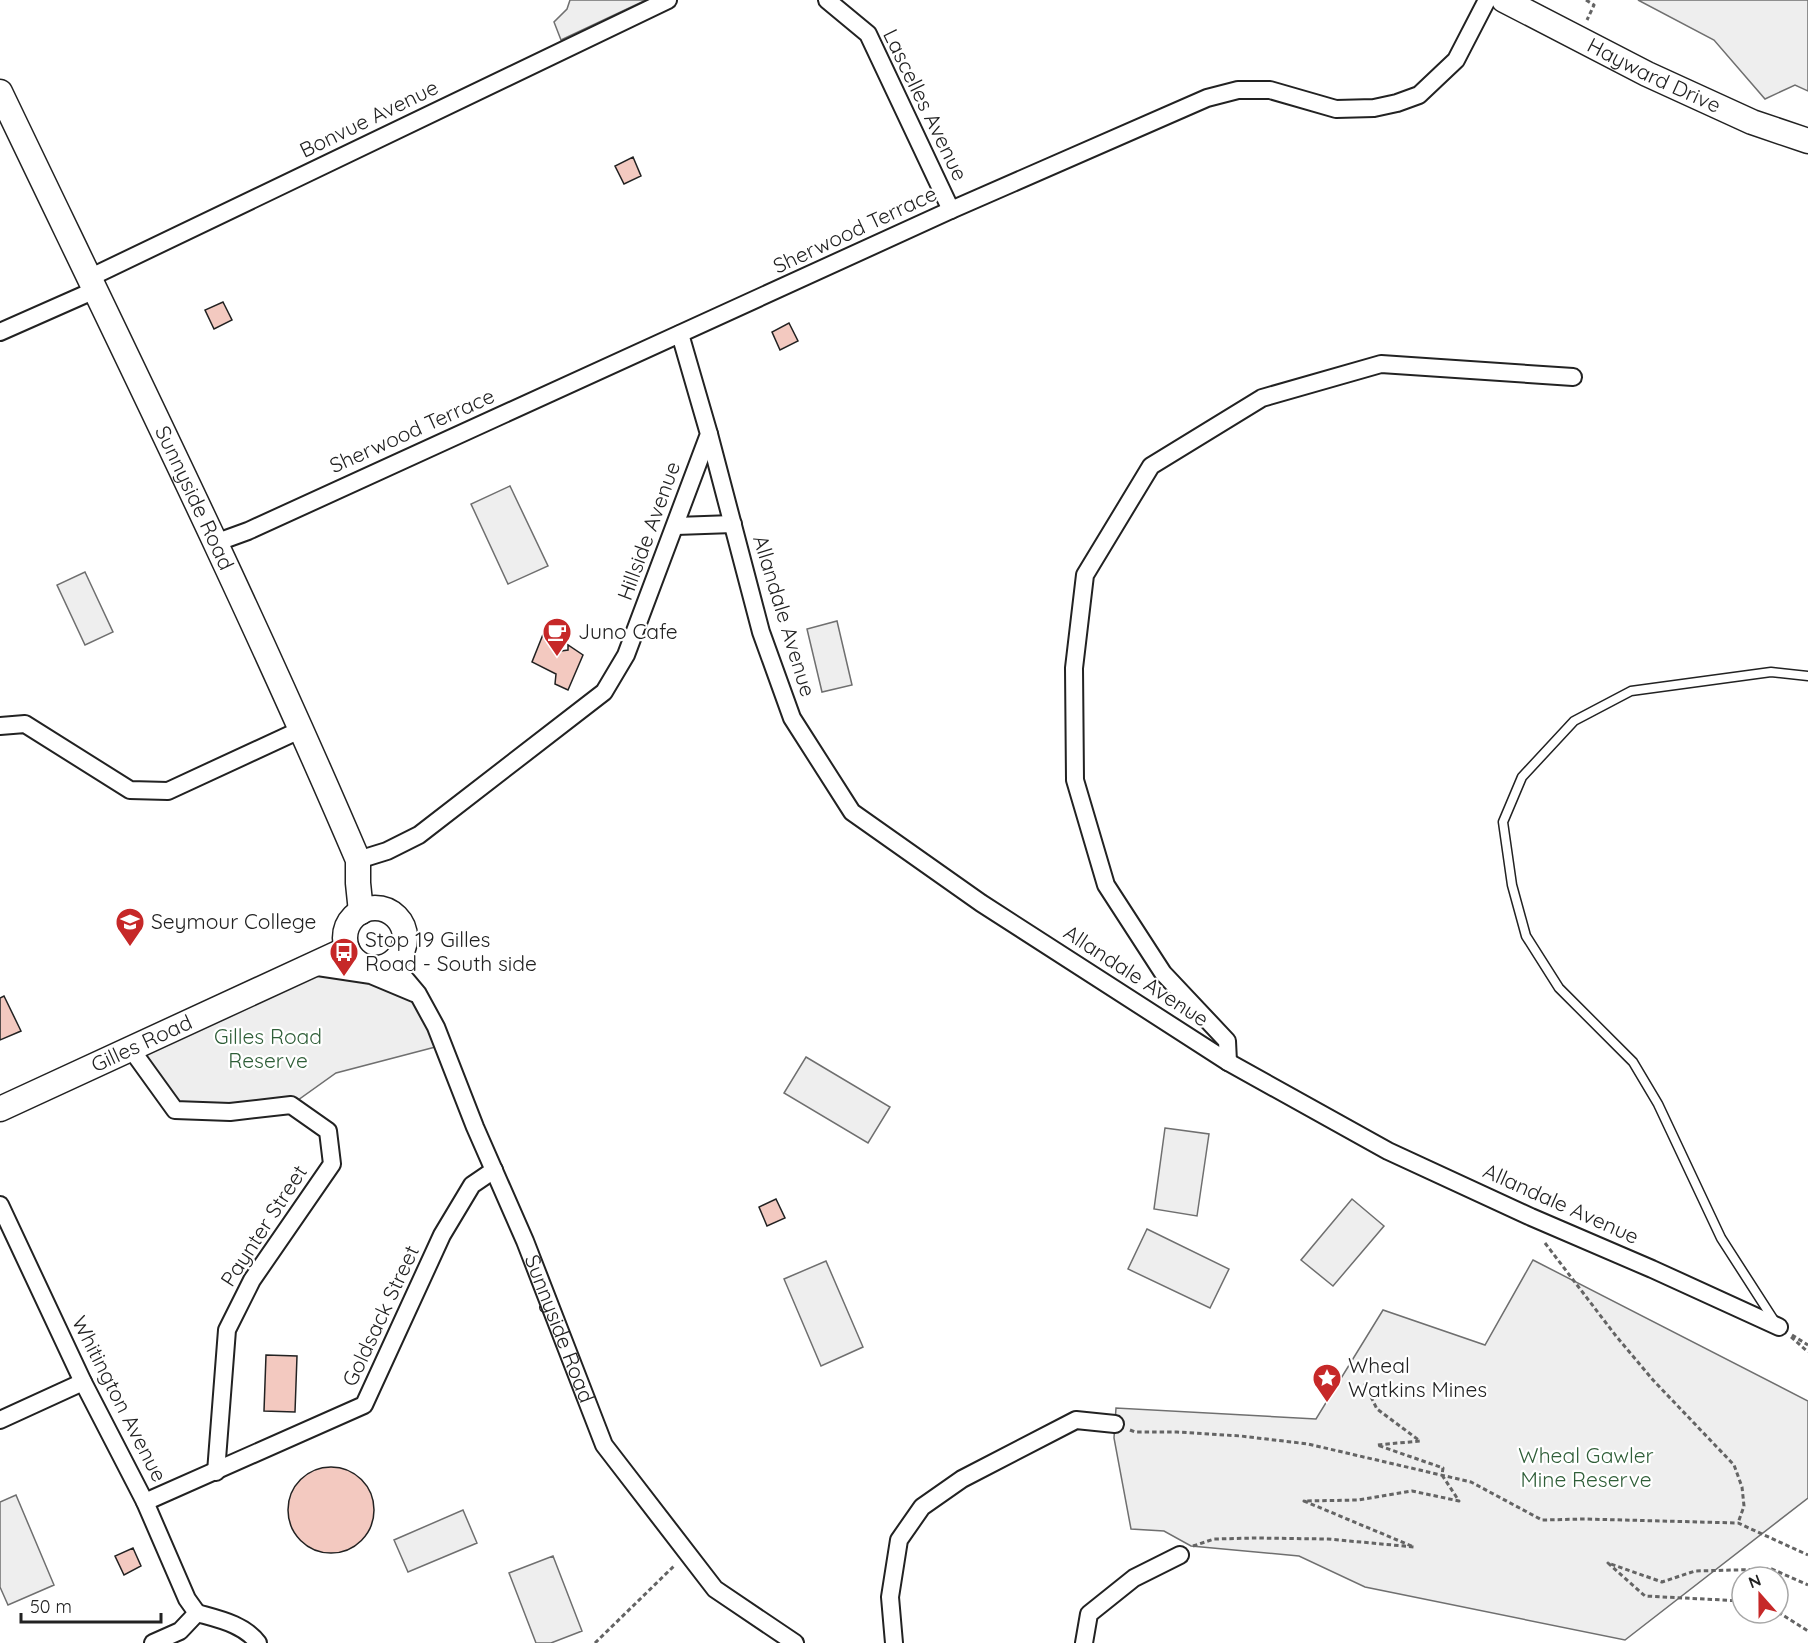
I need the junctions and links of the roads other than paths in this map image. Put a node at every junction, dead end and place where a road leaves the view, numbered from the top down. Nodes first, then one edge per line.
1 (668, 0) edge
2 (827, 0) edge
3 (1488, 0) edge
4 (1504, 0) edge
5 (0, 92) edge
6 (1808, 141) edge
7 (951, 210) junction
8 (92, 284) junction
9 (0, 332) edge
10 (680, 334) junction
11 (1574, 377) dead end
12 (709, 434) junction
13 (733, 524) junction
14 (676, 526) junction
15 (216, 543) junction
16 (1808, 676) edge
17 (0, 726) edge
18 (302, 729) junction
19 (358, 860) junction
20 (361, 912) junction
21 (348, 949) junction
22 (392, 963) junction
23 (311, 966) junction
24 (418, 994) junction
25 (131, 1048) junction
26 (1228, 1062) junction
27 (0, 1109) edge
28 (494, 1170) junction
29 (0, 1205) edge
30 (1779, 1328) joint
31 (83, 1382) junction
32 (0, 1420) edge
33 (1115, 1424) road end
34 (216, 1472) junction
35 (145, 1502) junction
36 (1180, 1555) road end
37 (197, 1613) junction
38 (153, 1643) edge
39 (258, 1643) edge
40 (795, 1643) edge
41 (894, 1643) edge
42 (1084, 1643) edge

1 - 8 street, Bonvue Avenue
2 - 7 street, Lascelles Avenue
3 - 7 street, Sherwood Terrace
4 - 6 street, Hayward Drive
5 - 8 street, Sunnyside Road
7 - 10 street, Sherwood Terrace
8 - 9 street, Bonvue Avenue
8 - 15 street, Sunnyside Road
10 - 12 street
10 - 15 street, Sherwood Terrace
11 - 26 street
12 - 13 street, Allandale Avenue
12 - 14 street, Hillside Avenue
13 - 14 street
13 - 26 street, Allandale Avenue
14 - 19 street, Hillside Avenue
15 - 18 street, Sunnyside Road
16 - 30 lane
17 - 18 street
18 - 19 street, Sunnyside Road
19 - 20 street, Sunnyside Road
20 - 21 street
20 - 22 street
21 - 22 street
21 - 23 street, Gilles Road
22 - 24 street, Sunnyside Road
23 - 24 street
23 - 25 street, Gilles Road
24 - 28 street, Sunnyside Road
25 - 27 street, Gilles Road
25 - 34 street, Paynter Street
26 - 30 street, Allandale Avenue
28 - 34 street, Goldsack Street
28 - 40 street, Sunnyside Road
29 - 31 street, Whitington Avenue
31 - 32 street
31 - 35 street, Whitington Avenue
33 - 41 street
34 - 35 street, Goldsack Street
35 - 37 street, Whitington Avenue
36 - 42 street
37 - 38 street
37 - 39 street

